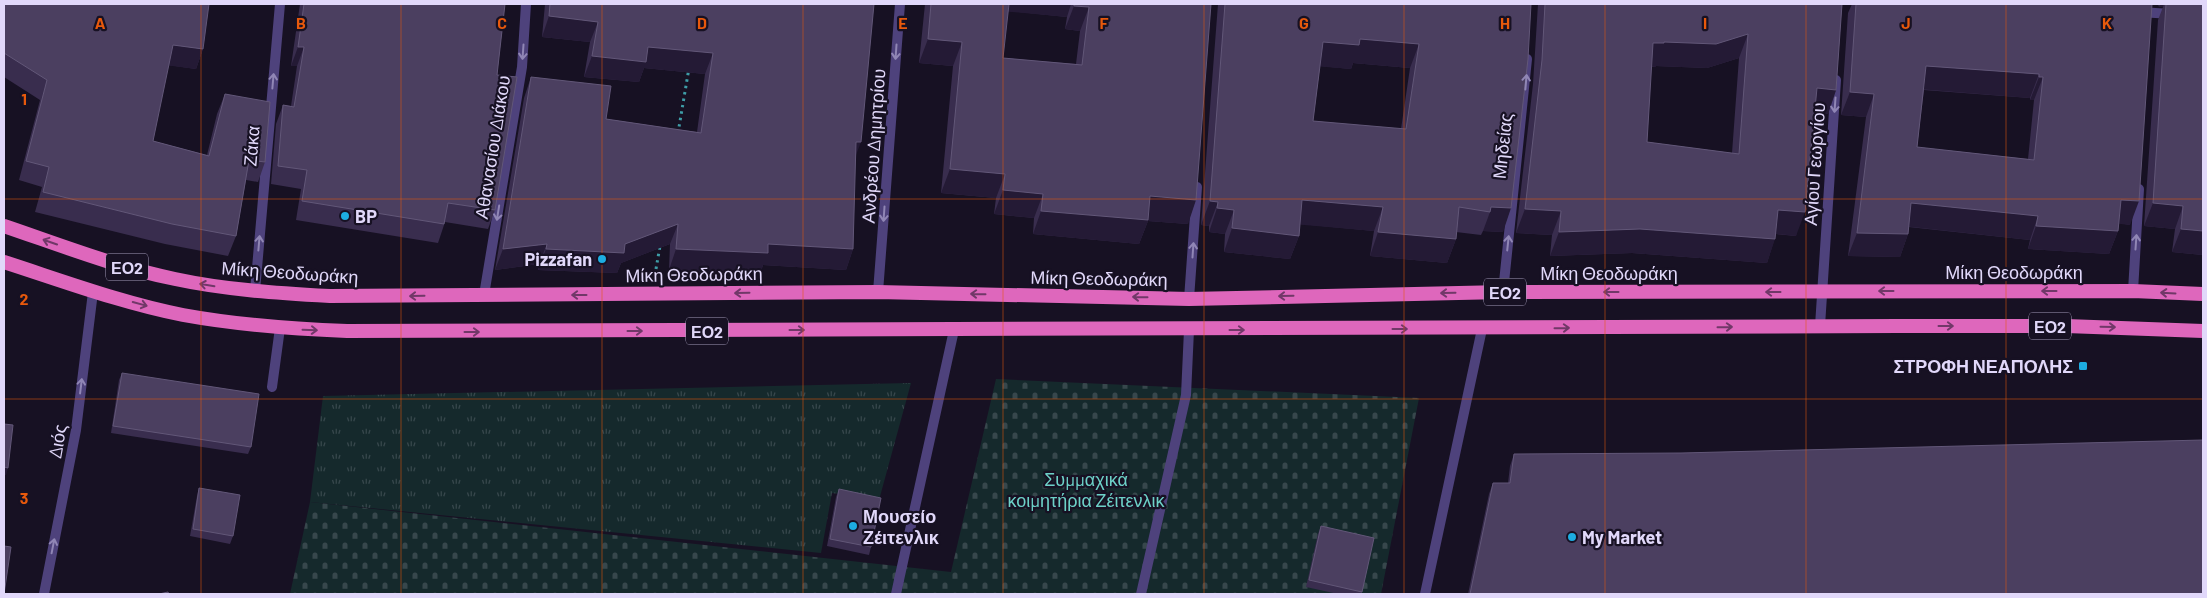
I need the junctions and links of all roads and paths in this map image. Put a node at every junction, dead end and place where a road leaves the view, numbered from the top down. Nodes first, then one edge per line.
1 (280, 4) edge
2 (526, 4) edge
3 (900, 4) edge
4 (2132, 12) edge
5 (2151, 13) edge
6 (2186, 15) edge
7 (1528, 43) edge
8 (690, 62) edge
9 (1837, 71) edge
10 (677, 139) edge
11 (1198, 181) edge
12 (2140, 182) edge
13 (4, 226) edge
14 (662, 236) edge
15 (5, 262) edge
16 (255, 291) junction
17 (2133, 291) junction
18 (93, 292) junction
19 (878, 292) junction
20 (1503, 292) junction
21 (1822, 292) junction
22 (652, 294) junction
23 (2203, 294) edge
24 (484, 295) junction
25 (1189, 298) junction
26 (1820, 326) junction
27 (280, 328) junction
28 (1482, 329) junction
29 (954, 330) junction
30 (1189, 330) junction
31 (2203, 331) edge
32 (272, 387) dead end
33 (44, 594) edge
34 (896, 594) edge
35 (1141, 594) edge
36 (1425, 594) edge

16 -> 1 street, Ζάκα
2 -> 24 street, Αθανασίου Διάκου
3 -> 19 street, Ανδρέου Δημητρίου
4 - 5 street
5 - 6 street
20 -> 7 street, Μηδείας
8 - 10 path
9 -> 21 street, Αγίου Γεωργίου
25 -> 11 street
17 -> 12 street
16 -> 13 highway, Μίκη Θεοδωράκη / ΕΟ2
14 - 22 path
15 - 18 highway, ΕΟ2
24 -> 16 highway, Μίκη Θεοδωράκη / ΕΟ2
17 -> 21 highway, Μίκη Θεοδωράκη / ΕΟ2
23 -> 17 highway, Μίκη Θεοδωράκη / ΕΟ2
18 -> 27 highway, ΕΟ2
33 -> 18 street, Διός
19 -> 22 highway, Μίκη Θεοδωράκη / ΕΟ2
25 -> 19 highway, Μίκη Θεοδωράκη / ΕΟ2
21 -> 20 highway, Μίκη Θεοδωράκη / ΕΟ2
20 -> 25 highway, Μίκη Θεοδωράκη / ΕΟ2
21 - 26 street, Αγίου Γεωργίου
22 -> 24 highway, Μίκη Θεοδωράκη / ΕΟ2
28 -> 26 highway, ΕΟ2
26 -> 31 highway, ΕΟ2
27 -> 29 highway, ΕΟ2
27 - 32 street
30 -> 28 highway, ΕΟ2
28 - 36 street
29 - 30 highway, ΕΟ2
29 - 34 street
30 - 35 street

